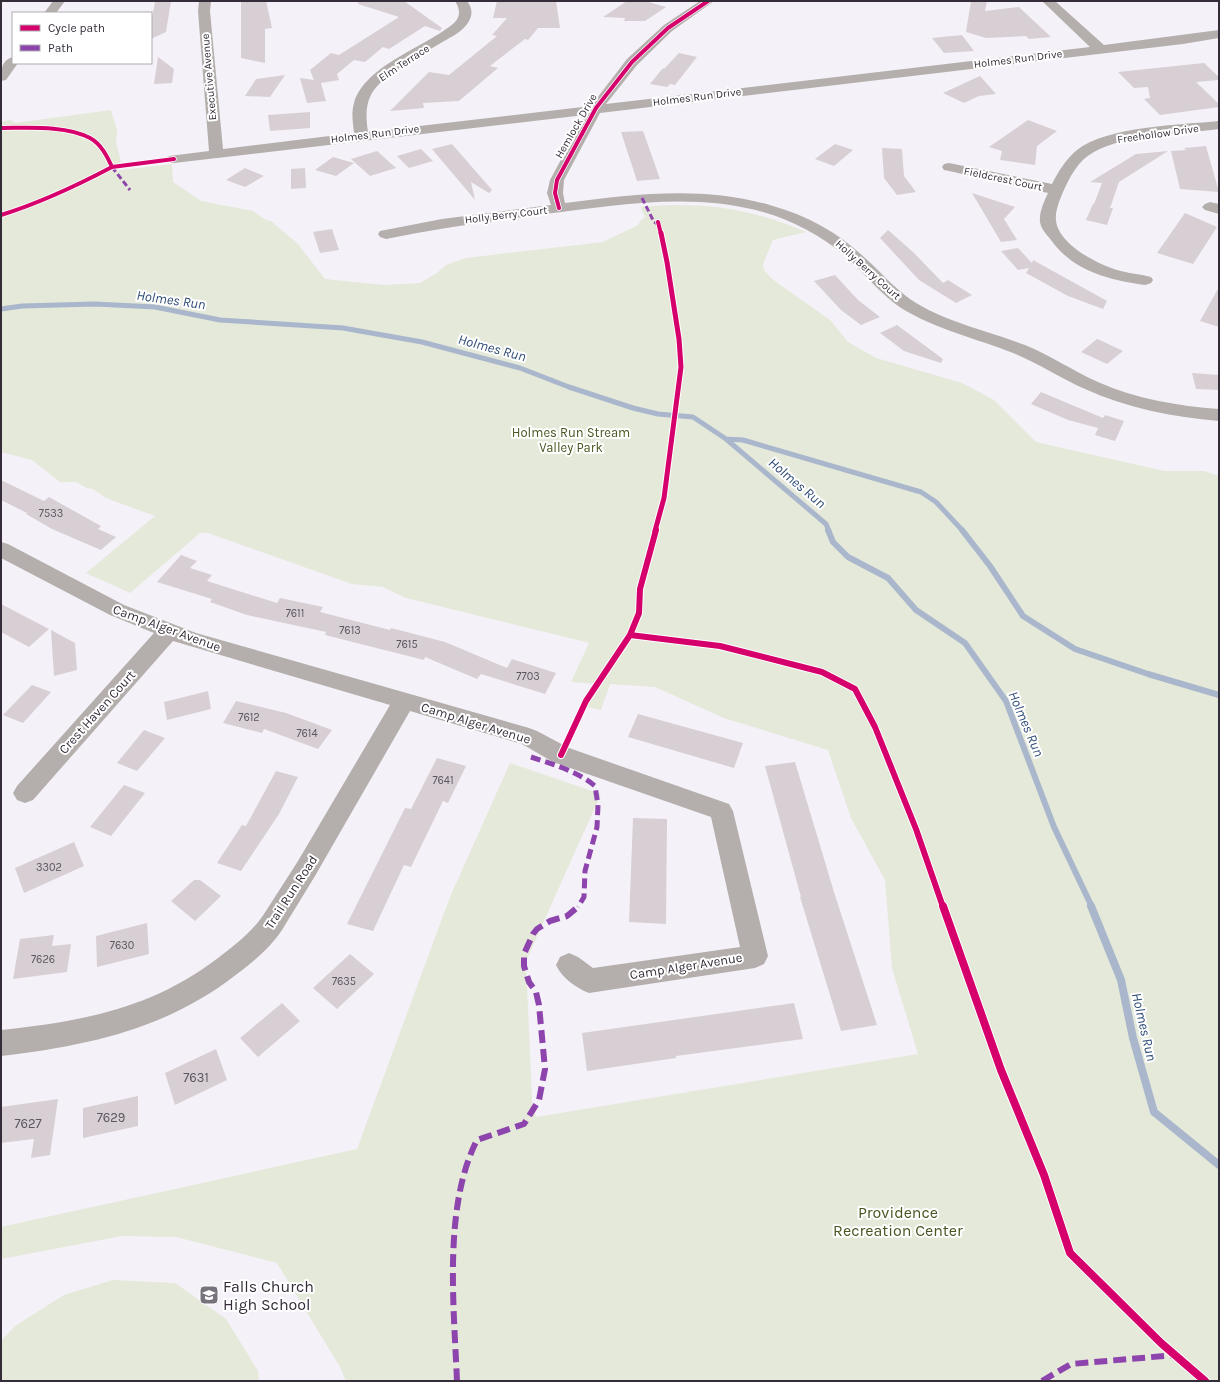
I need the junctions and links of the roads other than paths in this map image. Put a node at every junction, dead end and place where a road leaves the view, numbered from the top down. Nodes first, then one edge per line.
1 (60, 1) edge
2 (205, 1) edge
3 (461, 1) edge
4 (708, 1) edge
5 (1048, 1) edge
6 (51, 12) edge
7 (1211, 39) edge
8 (1101, 50) junction
9 (12, 62) edge
10 (1, 77) edge
11 (596, 108) junction
12 (1219, 125) edge
13 (362, 136) junction
14 (216, 153) junction
15 (174, 159) dead end
16 (949, 167) dead end
17 (1056, 190) junction
18 (559, 208) junction
19 (386, 234) dead end
20 (1145, 280) dead end
21 (1219, 415) edge
22 (1, 549) edge
23 (169, 631) junction
24 (404, 701) junction
25 (25, 793) dead end
26 (569, 964) dead end
27 (1, 1043) edge

1 - 6 street
2 - 14 street, Executive Avenue
3 - 13 street, Elm Terrace
4 - 11 street, Hemlock Drive
5 - 8 street
7 - 8 street, Holmes Run Drive
8 - 11 street, Holmes Run Drive
9 - 10 street
11 - 13 street, Holmes Run Drive
11 - 18 street, Hemlock Drive
12 - 17 street, Freehollow Drive
13 - 14 street, Holmes Run Drive
14 - 15 street, Holmes Run Drive
16 - 17 street, Fieldcrest Court
17 - 20 street, Freehollow Drive
18 - 19 street, Holly Berry Court
18 - 21 street, Holly Berry Court
22 - 23 street, Camp Alger Avenue
23 - 24 street, Camp Alger Avenue
23 - 25 street, Crest Haven Court
24 - 26 street, Camp Alger Avenue
24 - 27 street, Trail Run Road

